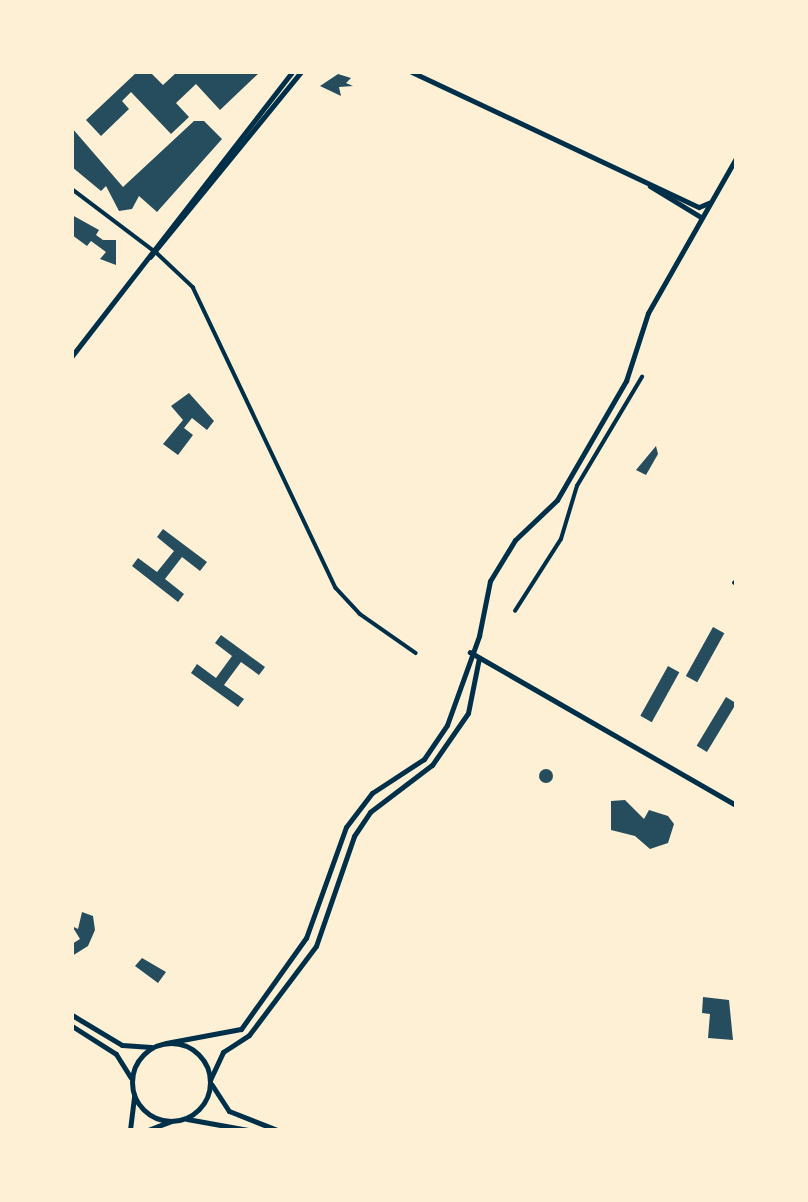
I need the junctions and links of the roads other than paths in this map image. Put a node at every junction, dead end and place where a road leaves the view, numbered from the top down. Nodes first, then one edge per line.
1 (292, 72) edge
2 (302, 72) edge
3 (412, 72) edge
4 (736, 158) edge
5 (644, 182) junction
6 (72, 189) edge
7 (709, 203) junction
8 (701, 217) junction
9 (155, 251) junction
10 (72, 356) edge
11 (642, 377) dead end
12 (515, 611) dead end
13 (470, 652) junction
14 (416, 653) dead end
15 (479, 658) junction
16 (736, 805) edge
17 (72, 1015) edge
18 (72, 1026) edge
19 (166, 1043) junction
20 (154, 1047) junction
21 (132, 1080) junction
22 (210, 1081) junction
23 (134, 1096) junction
24 (184, 1119) junction
25 (171, 1121) junction
26 (130, 1130) edge
27 (148, 1130) edge
28 (248, 1130) edge
29 (277, 1130) edge

1 - 9 main road
2 - 9 main road
3 - 5 main road
4 - 7 main road
5 - 7 main road
5 - 8 main road
6 - 9 street
7 - 8 main road
8 - 13 main road
9 - 10 main road
9 - 14 street
11 - 12 street
13 - 15 main road
13 - 19 main road
15 - 16 main road
15 - 22 main road
17 - 20 main road
18 - 21 main road
19 - 20 main road
19 - 22 main road
20 - 21 main road
21 - 23 main road
22 - 24 main road
22 - 29 main road
23 - 25 main road
23 - 26 main road
24 - 25 main road
24 - 28 main road
25 - 27 main road

